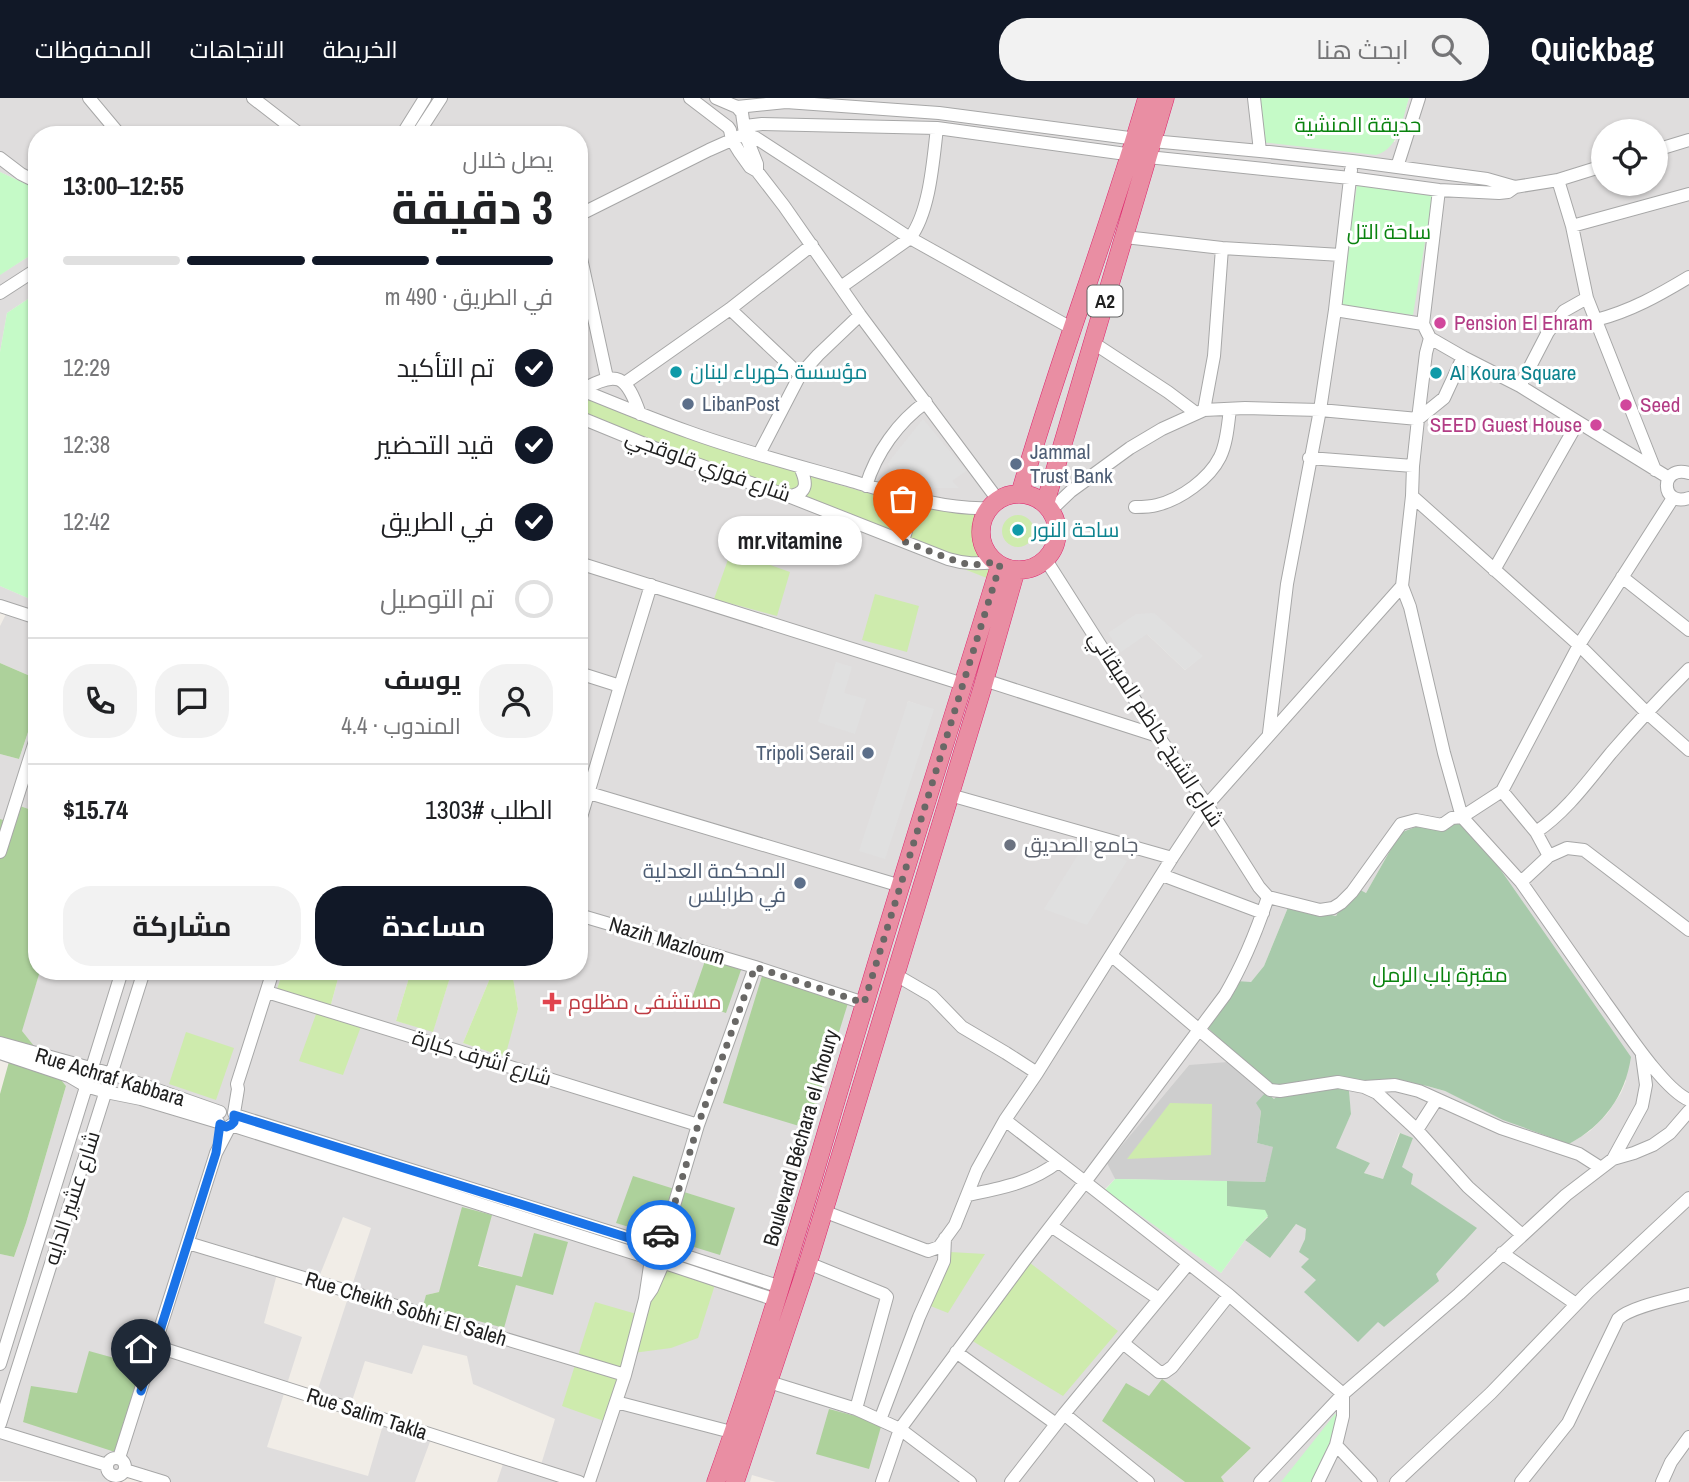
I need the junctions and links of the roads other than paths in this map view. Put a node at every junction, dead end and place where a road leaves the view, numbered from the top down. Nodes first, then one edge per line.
1 (89, 98) edge
2 (253, 98) edge
3 (425, 98) edge
4 (441, 98) edge
5 (690, 98) edge
6 (716, 98) edge
7 (1165, 98) edge
8 (1254, 98) edge
9 (1419, 98) edge
10 (1147, 99) edge
11 (787, 100) edge
12 (737, 107) junction
13 (112, 126) edge
14 (286, 126) edge
15 (408, 126) edge
16 (423, 126) edge
17 (937, 128) junction
18 (745, 130) junction
19 (732, 140) junction
20 (1689, 140) edge
21 (1668, 146) edge
22 (1142, 148) junction
23 (1260, 150) junction
24 (0, 158) edge
25 (1352, 161) junction
26 (1396, 167) junction
27 (1591, 170) edge
28 (757, 171) junction
29 (28, 178) edge
30 (1350, 178) junction
31 (1558, 180) junction
32 (1515, 187) junction
33 (1439, 190) junction
34 (1689, 194) edge
35 (588, 210) edge
36 (1572, 226) junction
37 (1125, 237) junction
38 (911, 238) junction
39 (812, 245) junction
40 (1222, 248) junction
41 (1341, 255) junction
42 (28, 275) edge
43 (1688, 279) edge
44 (841, 287) junction
45 (588, 292) edge
46 (0, 293) edge
47 (1587, 298) junction
48 (730, 309) junction
49 (1335, 310) junction
50 (860, 315) junction
51 (1596, 320) junction
52 (1423, 324) junction
53 (1073, 329) junction
54 (1430, 338) junction
55 (1092, 342) junction
56 (1463, 357) junction
57 (800, 375) junction
58 (607, 378) junction
59 (625, 383) junction
60 (588, 386) edge
61 (1520, 386) junction
62 (588, 393) edge
63 (926, 402) junction
64 (1230, 409) junction
65 (1320, 410) junction
66 (1200, 411) junction
67 (640, 414) junction
68 (1418, 419) junction
69 (588, 421) edge
70 (1578, 422) junction
71 (759, 454) junction
72 (1309, 458) junction
73 (1413, 466) junction
74 (800, 467) junction
75 (1656, 470) junction
76 (1688, 470) edge
77 (1669, 478) junction
78 (866, 485) junction
79 (1020, 494) junction
80 (788, 496) junction
81 (1412, 496) junction
82 (916, 498) junction
83 (1673, 498) junction
84 (1689, 498) edge
85 (994, 504) junction
86 (1048, 507) junction
87 (1135, 507) dead end
88 (903, 541) junction
89 (1046, 560) junction
90 (588, 566) edge
91 (1004, 566) junction
92 (1494, 570) junction
93 (1622, 578) junction
94 (651, 585) junction
95 (1402, 586) junction
96 (0, 606) edge
97 (28, 615) edge
98 (1689, 630) edge
99 (1579, 645) junction
100 (1689, 669) edge
101 (588, 676) edge
102 (984, 680) junction
103 (963, 684) junction
104 (620, 686) junction
105 (1646, 712) junction
106 (1269, 734) junction
107 (1158, 736) junction
108 (1689, 750) edge
109 (28, 763) edge
110 (588, 779) edge
111 (1502, 791) junction
112 (588, 792) edge
113 (950, 795) junction
114 (1207, 805) junction
115 (1461, 817) junction
116 (1536, 832) junction
117 (0, 852) edge
118 (1549, 856) junction
119 (1172, 858) junction
120 (1162, 875) junction
121 (1521, 882) junction
122 (901, 886) junction
123 (1268, 897) junction
124 (1263, 913) junction
125 (588, 918) edge
126 (1689, 930) edge
127 (1112, 956) junction
128 (755, 967) junction
129 (896, 975) junction
130 (119, 980) edge
131 (141, 980) edge
132 (270, 980) edge
133 (267, 992) junction
134 (864, 1003) junction
135 (1199, 1031) junction
136 (0, 1043) edge
137 (0, 1053) edge
138 (1642, 1053) junction
139 (92, 1068) junction
140 (1037, 1073) junction
141 (112, 1074) junction
142 (86, 1086) junction
143 (1364, 1087) junction
144 (106, 1092) junction
145 (1437, 1099) junction
146 (1689, 1100) edge
147 (1689, 1111) edge
148 (226, 1119) junction
149 (1005, 1120) junction
150 (698, 1125) junction
151 (1417, 1130) junction
152 (1613, 1159) junction
153 (1058, 1162) junction
154 (1601, 1168) junction
155 (1084, 1182) junction
156 (968, 1195) junction
157 (1689, 1198) edge
158 (823, 1211) junction
159 (670, 1219) junction
160 (1051, 1226) junction
161 (1521, 1234) junction
162 (945, 1238) junction
163 (188, 1243) junction
164 (655, 1246) junction
165 (669, 1250) junction
166 (1502, 1253) junction
167 (657, 1261) junction
168 (808, 1263) junction
169 (1188, 1264) junction
170 (779, 1293) junction
171 (1689, 1294) edge
172 (1229, 1295) junction
173 (1159, 1299) junction
174 (1576, 1304) junction
175 (1123, 1343) junction
176 (156, 1346) junction
177 (956, 1353) junction
178 (0, 1364) edge
179 (625, 1375) junction
180 (769, 1382) junction
181 (1343, 1394) junction
182 (616, 1402) junction
183 (856, 1409) junction
184 (1060, 1419) junction
185 (880, 1420) junction
186 (0, 1424) edge
187 (900, 1429) junction
188 (0, 1432) edge
189 (741, 1435) junction
190 (1689, 1437) edge
191 (1336, 1445) junction
192 (115, 1470) edge
193 (164, 1482) edge
194 (579, 1482) edge
195 (589, 1482) edge
196 (716, 1482) edge
197 (735, 1482) edge
198 (882, 1482) edge
199 (970, 1482) edge
200 (1011, 1482) edge
201 (1148, 1482) edge
202 (1261, 1482) edge
203 (1318, 1482) edge
204 (1371, 1482) edge
205 (1396, 1482) edge
206 (1521, 1482) edge
207 (1662, 1482) edge

1 - 13 street
2 - 14 street
3 - 15 street
4 - 16 street
5 - 19 street
6 - 12 street
7 - 22 highway, A2
8 - 23 street
9 - 26 street
10 - 22 highway, A2
11 - 12 street
11 - 22 street
12 - 18 street
17 - 18 street
17 - 22 street
17 - 38 street
18 - 19 street
18 - 28 street
18 - 38 street
19 - 28 street
19 - 35 street
20 - 21 street
22 - 23 street
22 - 30 street
22 - 37 highway, A2
22 - 53 highway, A2
23 - 25 street
24 - 29 street
25 - 26 street
25 - 30 street
26 - 32 street
27 - 31 street
28 - 39 street
30 - 33 street
30 - 41 street
31 - 32 street
31 - 36 street
32 - 33 street
33 - 52 street
34 - 36 street
36 - 47 street
37 - 40 street
37 - 55 highway, A2
38 - 44 street
38 - 53 street
39 - 44 street
39 - 48 street
40 - 41 street
40 - 66 street
41 - 49 street
42 - 46 street
43 - 51 street
44 - 50 street
45 - 58 street
47 - 51 street
47 - 61 street
48 - 57 street
48 - 59 street
49 - 52 street
49 - 65 street
50 - 57 street
50 - 63 street
51 - 75 street
52 - 54 street
53 - 79 highway, A2
54 - 56 street
54 - 68 street
55 - 66 street
55 - 86 highway, A2
56 - 61 street
56 - 68 street
57 - 71 street
58 - 59 street
58 - 60 street
59 - 67 street
61 - 70 street
62 - 67 street, شارع فوزي قاوقجي
63 - 78 street
63 - 85 street
64 - 65 street
64 - 66 street
64 - 87 street
65 - 68 street
65 - 72 street
66 - 86 street
67 - 71 street, شارع فوزي قاوقجي
68 - 73 street
69 - 80 street, شارع فوزي قاوقجي
70 - 75 street
70 - 92 street
71 - 74 street, شارع فوزي قاوقجي
72 - 73 street
72 - 106 street
73 - 81 street
74 - 78 street, شارع فوزي قاوقجي
74 - 80 street
75 - 77 street
76 - 77 street
77 - 83 street
78 - 82 street, شارع فوزي قاوقجي
79 - 85 highway
79 - 86 highway
80 - 88 street, شارع فوزي قاوقجي
81 - 92 street
81 - 95 street
82 - 85 street, شارع فوزي قاوقجي
82 - 88 street
83 - 84 street
83 - 93 street
85 - 91 highway
86 - 89 highway, A2
88 - 91 street, شارع فوزي قاوقجي
89 - 91 highway
89 - 107 street, شارع الشيخ كاظم الميقاتي
90 - 94 street
91 - 102 highway, Boulevard Béchara el Khoury
91 - 103 highway, Boulevard Béchara el Khoury
92 - 99 street
93 - 98 street
93 - 99 street
94 - 103 street
94 - 104 street
95 - 106 street
95 - 115 street
96 - 97 street
99 - 105 street
99 - 111 street
100 - 105 street
101 - 104 street
102 - 107 street
102 - 113 highway, Boulevard Béchara el Khoury
103 - 122 highway, Boulevard Béchara el Khoury
104 - 110 street
105 - 108 street
105 - 116 street
106 - 114 street
107 - 114 street, شارع الشيخ كاظم الميقاتي
109 - 117 street
111 - 115 street
111 - 116 street
112 - 122 street
113 - 119 street
113 - 129 highway, Boulevard Béchara el Khoury
114 - 119 street
114 - 123 street, شارع الشيخ كاظم الميقاتي
115 - 121 street
115 - 123 street
116 - 118 street
118 - 121 street
118 - 126 street
119 - 120 street
120 - 124 street
120 - 127 street
121 - 138 street
122 - 134 highway, Boulevard Béchara el Khoury
123 - 124 street
124 - 135 street
125 - 128 street, Nazih Mazloum
127 - 135 street
127 - 140 street
128 - 134 street, Nazih Mazloum
128 - 150 street
129 - 140 street
129 - 158 highway, Boulevard Béchara el Khoury
130 - 139 street, شارع عشير الدايه
131 - 141 street, شارع عشير الدايه
132 - 133 street
133 - 148 street
133 - 150 street, شارع أشرف كبارة
134 - 170 highway, Boulevard Béchara el Khoury
135 - 143 street
135 - 155 street
136 - 139 street, Rue Achraf Kabbara
137 - 142 street, Rue Achraf Kabbara
138 - 146 street
138 - 152 street
139 - 141 street, Rue Achraf Kabbara
139 - 142 street, شارع عشير الدايه
140 - 149 street
141 - 144 street, شارع عشير الدايه
141 - 148 street, Rue Achraf Kabbara
142 - 144 street, Rue Achraf Kabbara
142 - 178 street, شارع عشير الدايه
143 - 145 street
143 - 151 street
144 - 148 street, Rue Achraf Kabbara
144 - 186 street, شارع عشير الدايه
145 - 151 street
145 - 154 street
147 - 152 street
148 - 163 street
148 - 164 street, Rue Achraf Kabbara
148 - 167 street, Rue Achraf Kabbara
149 - 153 street
149 - 156 street
150 - 159 street
151 - 161 street
152 - 154 street
153 - 155 street
153 - 156 street
154 - 161 street
155 - 160 street
155 - 169 street
156 - 162 street
157 - 174 street
158 - 162 street
158 - 168 highway, Boulevard Béchara el Khoury
159 - 164 street
159 - 165 street
160 - 173 street
160 - 177 street
161 - 166 street
162 - 185 street
163 - 176 street
163 - 179 street, Rue Cheikh Sobhi El Saleh
164 - 165 street, Rue Achraf Kabbara
164 - 167 street
165 - 167 street
165 - 170 street, Rue Achraf Kabbara
166 - 174 street
166 - 181 street
167 - 170 street, Rue Achraf Kabbara
167 - 179 street
168 - 180 highway, Boulevard Béchara el Khoury
168 - 183 street
169 - 172 street
169 - 173 street
170 - 189 highway, Boulevard Béchara el Khoury
171 - 206 street
172 - 175 street
172 - 181 street
173 - 175 street
174 - 205 street
175 - 184 street
176 - 192 street
176 - 194 street, Rue Salim Takla
177 - 184 street
177 - 187 street
179 - 182 street
180 - 183 street
180 - 189 highway, Boulevard Béchara el Khoury
181 - 191 street
181 - 202 street
182 - 189 street
182 - 195 street
183 - 185 street
184 - 200 street
184 - 201 street
185 - 187 street
187 - 198 street
187 - 199 street
188 - 192 street
189 - 196 highway, Boulevard Béchara el Khoury
189 - 197 highway, Boulevard Béchara el Khoury
190 - 207 street
191 - 203 street
191 - 204 street
192 - 193 street

